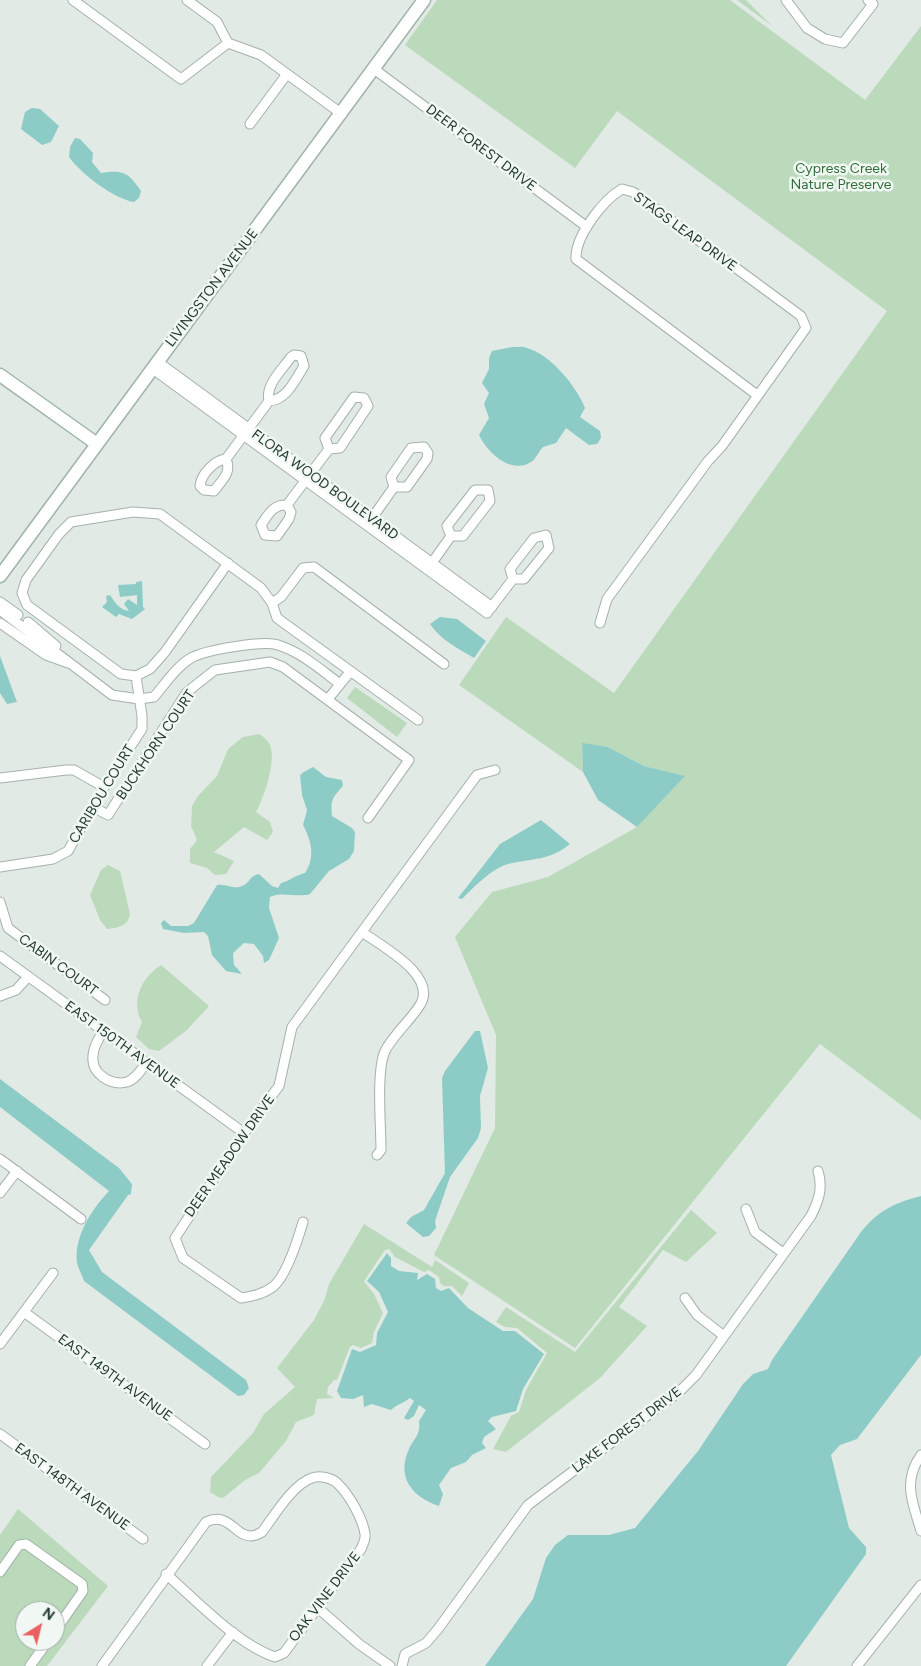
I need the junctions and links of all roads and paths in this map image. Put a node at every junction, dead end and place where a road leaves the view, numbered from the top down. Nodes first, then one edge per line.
1 (73, 0) edge
2 (187, 0) edge
3 (424, 0) edge
4 (786, 0) edge
5 (868, 0) edge
6 (228, 43) junction
7 (374, 69) junction
8 (287, 74) junction
9 (342, 114) junction
10 (250, 124) dead end
11 (587, 228) junction
12 (156, 365) junction
13 (0, 375) edge
14 (757, 395) junction
15 (269, 401) junction
16 (245, 432) junction
17 (97, 444) junction
18 (329, 449) junction
19 (226, 459) dead end
20 (306, 477) junction
21 (394, 487) junction
22 (287, 505) dead end
23 (369, 522) junction
24 (451, 536) junction
25 (228, 563) junction
26 (430, 566) junction
27 (0, 576) edge
28 (513, 579) junction
29 (0, 602) edge
30 (272, 603) junction
31 (0, 610) edge
32 (0, 622) edge
33 (600, 623) dead end
34 (71, 664) junction
35 (444, 664) dead end
36 (350, 672) junction
37 (136, 676) junction
38 (340, 684) junction
39 (139, 699) junction
40 (328, 699) junction
41 (418, 720) dead end
42 (495, 770) dead end
43 (0, 778) edge
44 (104, 787) junction
45 (94, 807) junction
46 (368, 818) dead end
47 (0, 868) edge
48 (0, 902) edge
49 (362, 932) junction
50 (0, 956) edge
51 (28, 977) junction
52 (0, 996) edge
53 (105, 1000) dead end
54 (103, 1031) junction
55 (146, 1063) junction
56 (244, 1133) junction
57 (377, 1155) dead end
58 (0, 1158) edge
59 (17, 1171) junction
60 (818, 1171) dead end
61 (0, 1193) edge
62 (746, 1209) dead end
63 (81, 1219) dead end
64 (303, 1222) dead end
65 (784, 1253) junction
66 (53, 1273) dead end
67 (685, 1298) dead end
68 (24, 1312) junction
69 (724, 1336) junction
70 (0, 1344) edge
71 (0, 1434) edge
72 (205, 1444) dead end
73 (921, 1455) edge
74 (921, 1531) edge
75 (143, 1539) dead end
76 (0, 1572) edge
77 (166, 1574) junction
78 (921, 1585) edge
79 (318, 1608) junction
80 (65, 1616) edge
81 (233, 1632) junction
82 (41, 1651) edge
83 (30, 1666) edge
84 (102, 1666) edge
85 (207, 1666) edge
86 (390, 1666) edge
87 (402, 1666) edge
88 (858, 1666) edge

1 - 6 street
2 - 6 street
3 - 7 street, LIVINGSTON AVENUE
4 - 5 street
6 - 8 street
7 - 9 street, LIVINGSTON AVENUE
7 - 11 street, DEER FOREST DRIVE
8 - 9 street
8 - 10 street
9 - 12 street, LIVINGSTON AVENUE
11 - 14 street, STAGS LEAP DRIVE
11 - 14 street, STAGS LEAP DRIVE
12 - 16 street, FLORA WOOD BOULEVARD
12 - 17 street, LIVINGSTON AVENUE
13 - 17 street
14 - 33 street, STAGS LEAP DRIVE
15 - 15 street
15 - 16 street
16 - 19 street
16 - 20 street, FLORA WOOD BOULEVARD
17 - 27 street, LIVINGSTON AVENUE
18 - 18 street
18 - 20 street
20 - 22 street
20 - 23 street, FLORA WOOD BOULEVARD
21 - 21 street
21 - 23 street
23 - 26 street, FLORA WOOD BOULEVARD
24 - 24 street
24 - 26 street
25 - 30 street
25 - 37 street
25 - 37 street
26 - 28 street, FLORA WOOD BOULEVARD
28 - 28 street
29 - 34 street
30 - 35 street
30 - 36 street
31 - 34 street
32 - 34 street
34 - 39 street
36 - 38 street
36 - 41 street
37 - 39 street, CARIBOU COURT
38 - 39 street
38 - 40 street
39 - 44 street, CARIBOU COURT
40 - 45 street, BUCKHORN COURT
40 - 46 street, BUCKHORN COURT
42 - 49 street, DEER MEADOW DRIVE
43 - 44 street
44 - 45 street, CARIBOU COURT
45 - 47 street, CARIBOU COURT
48 - 53 street, CABIN COURT
49 - 56 street, DEER MEADOW DRIVE
49 - 57 street
50 - 51 street, EAST 150TH AVENUE
51 - 52 street
51 - 54 street, EAST 150TH AVENUE
54 - 55 street, EAST 150TH AVENUE
54 - 55 street
55 - 56 street, EAST 150TH AVENUE
56 - 64 street, DEER MEADOW DRIVE
58 - 59 street
59 - 61 street
59 - 63 street
60 - 65 street, LAKE FOREST DRIVE
62 - 65 street
65 - 69 street, LAKE FOREST DRIVE
66 - 68 street
67 - 69 street
68 - 70 street
68 - 72 street, EAST 149TH AVENUE
69 - 87 street, LAKE FOREST DRIVE
71 - 75 street, EAST 148TH AVENUE
73 - 74 street
76 - 80 street
77 - 79 street, OAK VINE DRIVE
77 - 81 street, OAK VINE DRIVE
77 - 84 street, OAK VINE DRIVE
78 - 88 street
79 - 81 street, OAK VINE DRIVE
79 - 86 street
81 - 85 street
82 - 83 street

